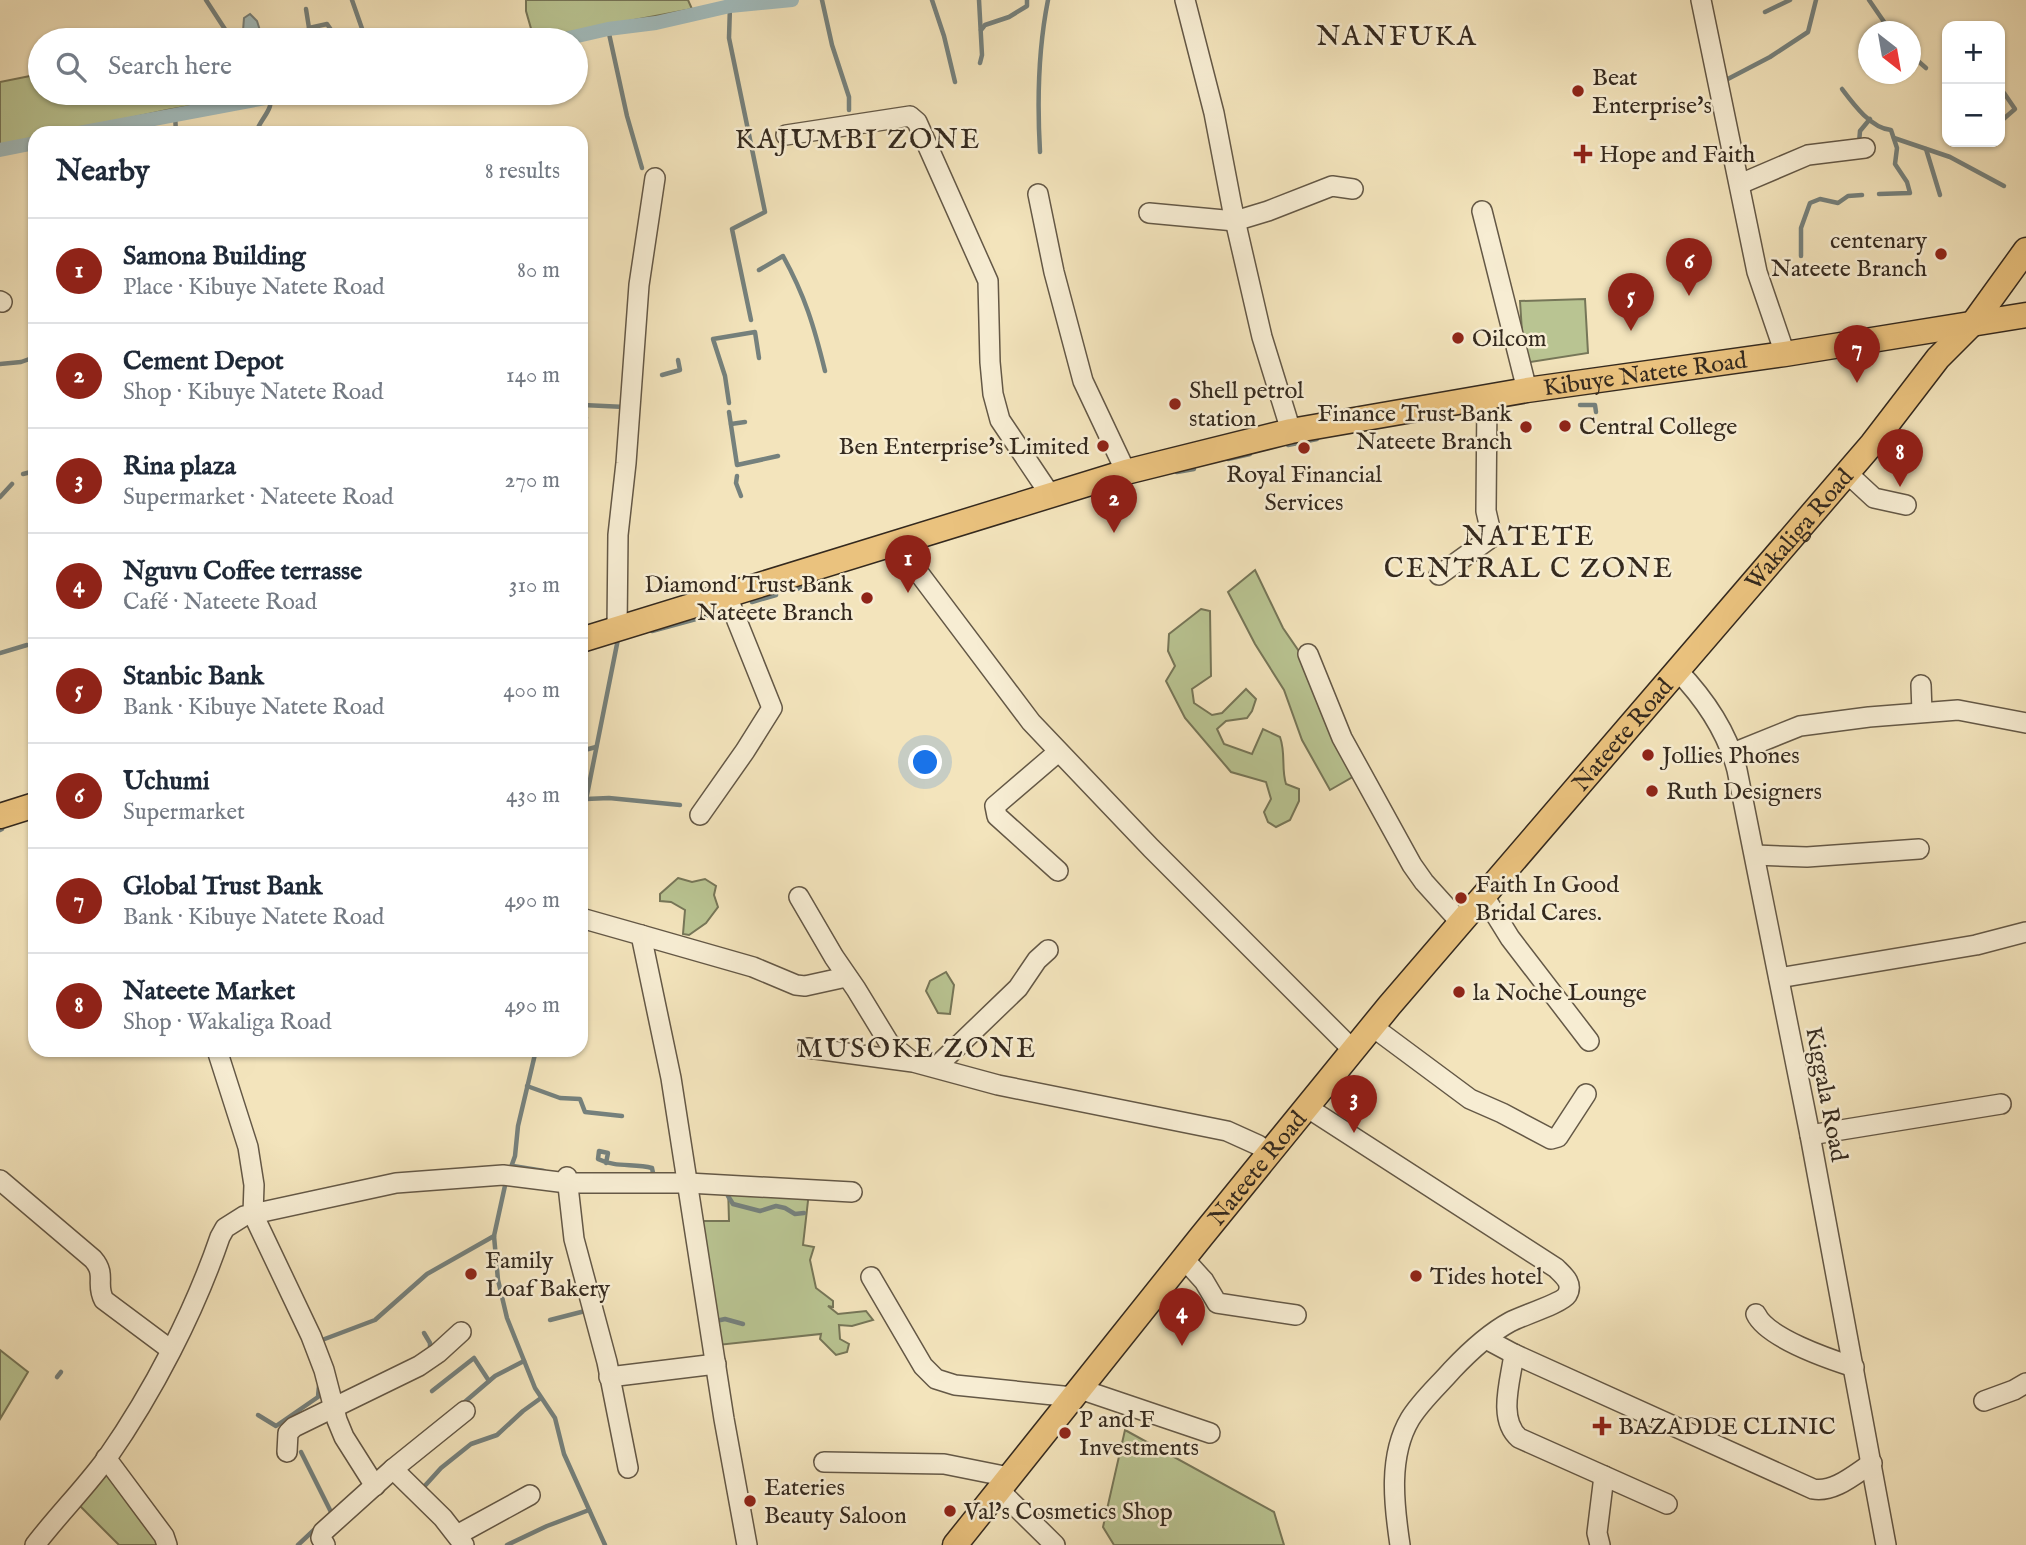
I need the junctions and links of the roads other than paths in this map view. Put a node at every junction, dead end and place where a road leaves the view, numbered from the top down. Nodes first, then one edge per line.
1 (1185, 0) edge
2 (1701, 0) edge
3 (786, 135) dead end
4 (1864, 148) dead end
5 (655, 178) dead end
6 (1740, 184) junction
7 (1353, 188) dead end
8 (1038, 194) dead end
9 (1482, 211) dead end
10 (1149, 213) dead end
11 (1235, 220) junction
12 (2026, 250) edge
13 (2026, 316) edge
14 (1974, 322) junction
15 (1785, 354) junction
16 (1527, 390) junction
17 (1487, 397) junction
18 (1291, 430) junction
19 (1126, 472) junction
20 (1847, 473) junction
21 (1051, 496) junction
22 (1906, 505) dead end
23 (897, 544) junction
24 (1439, 575) dead end
25 (727, 596) junction
26 (617, 629) junction
27 (588, 638) edge
28 (1308, 654) dead end
29 (1677, 670) junction
30 (1921, 685) dead end
31 (1922, 712) junction
32 (2026, 723) edge
33 (1058, 752) junction
34 (1733, 753) junction
35 (28, 807) edge
36 (700, 815) dead end
37 (0, 816) edge
38 (1919, 849) dead end
39 (1755, 855) junction
40 (1058, 871) dead end
41 (1484, 896) junction
42 (799, 897) dead end
43 (588, 920) edge
44 (1461, 923) junction
45 (2026, 932) edge
46 (641, 935) junction
47 (1048, 950) dead end
48 (846, 977) junction
49 (1779, 978) junction
50 (1373, 1027) junction
51 (1589, 1041) dead end
52 (808, 1048) dead end
53 (1354, 1051) junction
54 (219, 1057) edge
55 (912, 1062) junction
56 (936, 1068) junction
57 (1586, 1094) dead end
58 (2001, 1104) dead end
59 (1308, 1108) junction
60 (1810, 1135) junction
61 (1269, 1153) junction
62 (0, 1180) edge
63 (567, 1180) junction
64 (688, 1183) junction
65 (852, 1192) dead end
66 (253, 1214) junction
67 (1184, 1259) junction
68 (871, 1277) dead end
69 (1756, 1314) dead end
70 (1296, 1315) dead end
71 (461, 1332) dead end
72 (1486, 1339) junction
73 (171, 1350) junction
74 (1514, 1354) junction
75 (716, 1364) junction
76 (1854, 1367) junction
77 (609, 1377) junction
78 (2026, 1383) edge
79 (1077, 1393) junction
80 (1984, 1401) dead end
81 (334, 1406) junction
82 (465, 1411) dead end
83 (1210, 1433) dead end
84 (287, 1452) dead end
85 (106, 1458) junction
86 (824, 1462) dead end
87 (1872, 1463) junction
88 (628, 1468) dead end
89 (393, 1469) junction
90 (1604, 1476) junction
91 (1004, 1483) junction
92 (375, 1486) junction
93 (530, 1495) dead end
94 (1667, 1504) dead end
95 (461, 1540) edge
96 (35, 1545) edge
97 (167, 1545) edge
98 (325, 1545) edge
99 (747, 1545) edge
100 (955, 1545) edge
101 (1055, 1545) edge
102 (1400, 1545) edge
103 (1600, 1545) edge
104 (1886, 1545) edge

1 - 11 street
2 - 6 street
3 - 21 street
4 - 6 street
5 - 26 street
6 - 15 street
7 - 11 street
8 - 19 street
9 - 16 street
10 - 11 street
11 - 18 street
12 - 14 main road, Wakaliga Road
13 - 14 main road, Kibuye Natete Road
14 - 15 main road, Kibuye Natete Road
14 - 20 main road, Wakaliga Road
15 - 16 main road, Kibuye Natete Road
16 - 17 main road, Kibuye Natete Road
17 - 18 main road, Kibuye Natete Road
17 - 24 street
18 - 19 main road, Kibuye Natete Road
19 - 21 main road, Kibuye Natete Road
20 - 22 street
20 - 29 main road, Wakaliga Road
21 - 23 main road, Kibuye Natete Road
23 - 25 main road, Kibuye Natete Road
23 - 33 street
25 - 26 main road, Kibuye Natete Road
25 - 36 street
26 - 27 main road, Kibuye Natete Road
28 - 44 street
29 - 34 street, Kiggala Road
29 - 41 main road, Nateete Road
30 - 31 street
31 - 32 street
31 - 34 street
33 - 40 street
33 - 53 street
34 - 39 street, Kiggala Road
35 - 37 main road
38 - 39 street
39 - 49 street, Kiggala Road
41 - 44 main road, Nateete Road
41 - 51 street
42 - 48 street
43 - 46 street
44 - 50 main road, Nateete Road
45 - 49 street
46 - 48 street
46 - 64 street
47 - 56 street
48 - 55 street
49 - 60 street, Kiggala Road
50 - 53 main road, Nateete Road
50 - 57 street
52 - 55 street
53 - 59 main road, Nateete Road
54 - 66 street
55 - 56 street
56 - 61 street
58 - 60 street
59 - 61 main road, Nateete Road
59 - 72 street
60 - 76 street, Kiggala Road
61 - 67 main road, Nateete Road
62 - 73 street
63 - 64 street
63 - 66 street
63 - 77 street
64 - 65 street
64 - 75 street
66 - 73 street
66 - 81 street
67 - 70 street
67 - 79 main road, Nateete Road
68 - 79 street
69 - 76 street
71 - 81 street
72 - 74 street
72 - 102 street
73 - 85 street
74 - 87 street
74 - 90 street
75 - 77 street
75 - 99 street
76 - 87 street, Kiggala Road
77 - 88 street
78 - 80 street
79 - 83 street
79 - 91 main road, Nateete Road
81 - 84 street
81 - 92 street
82 - 89 street
85 - 96 street
85 - 97 street
86 - 91 street
87 - 104 street, Kiggala Road
89 - 92 street
89 - 95 street
90 - 94 street
90 - 103 street
91 - 100 main road, Nateete Road
91 - 101 street
92 - 98 street
93 - 95 street

